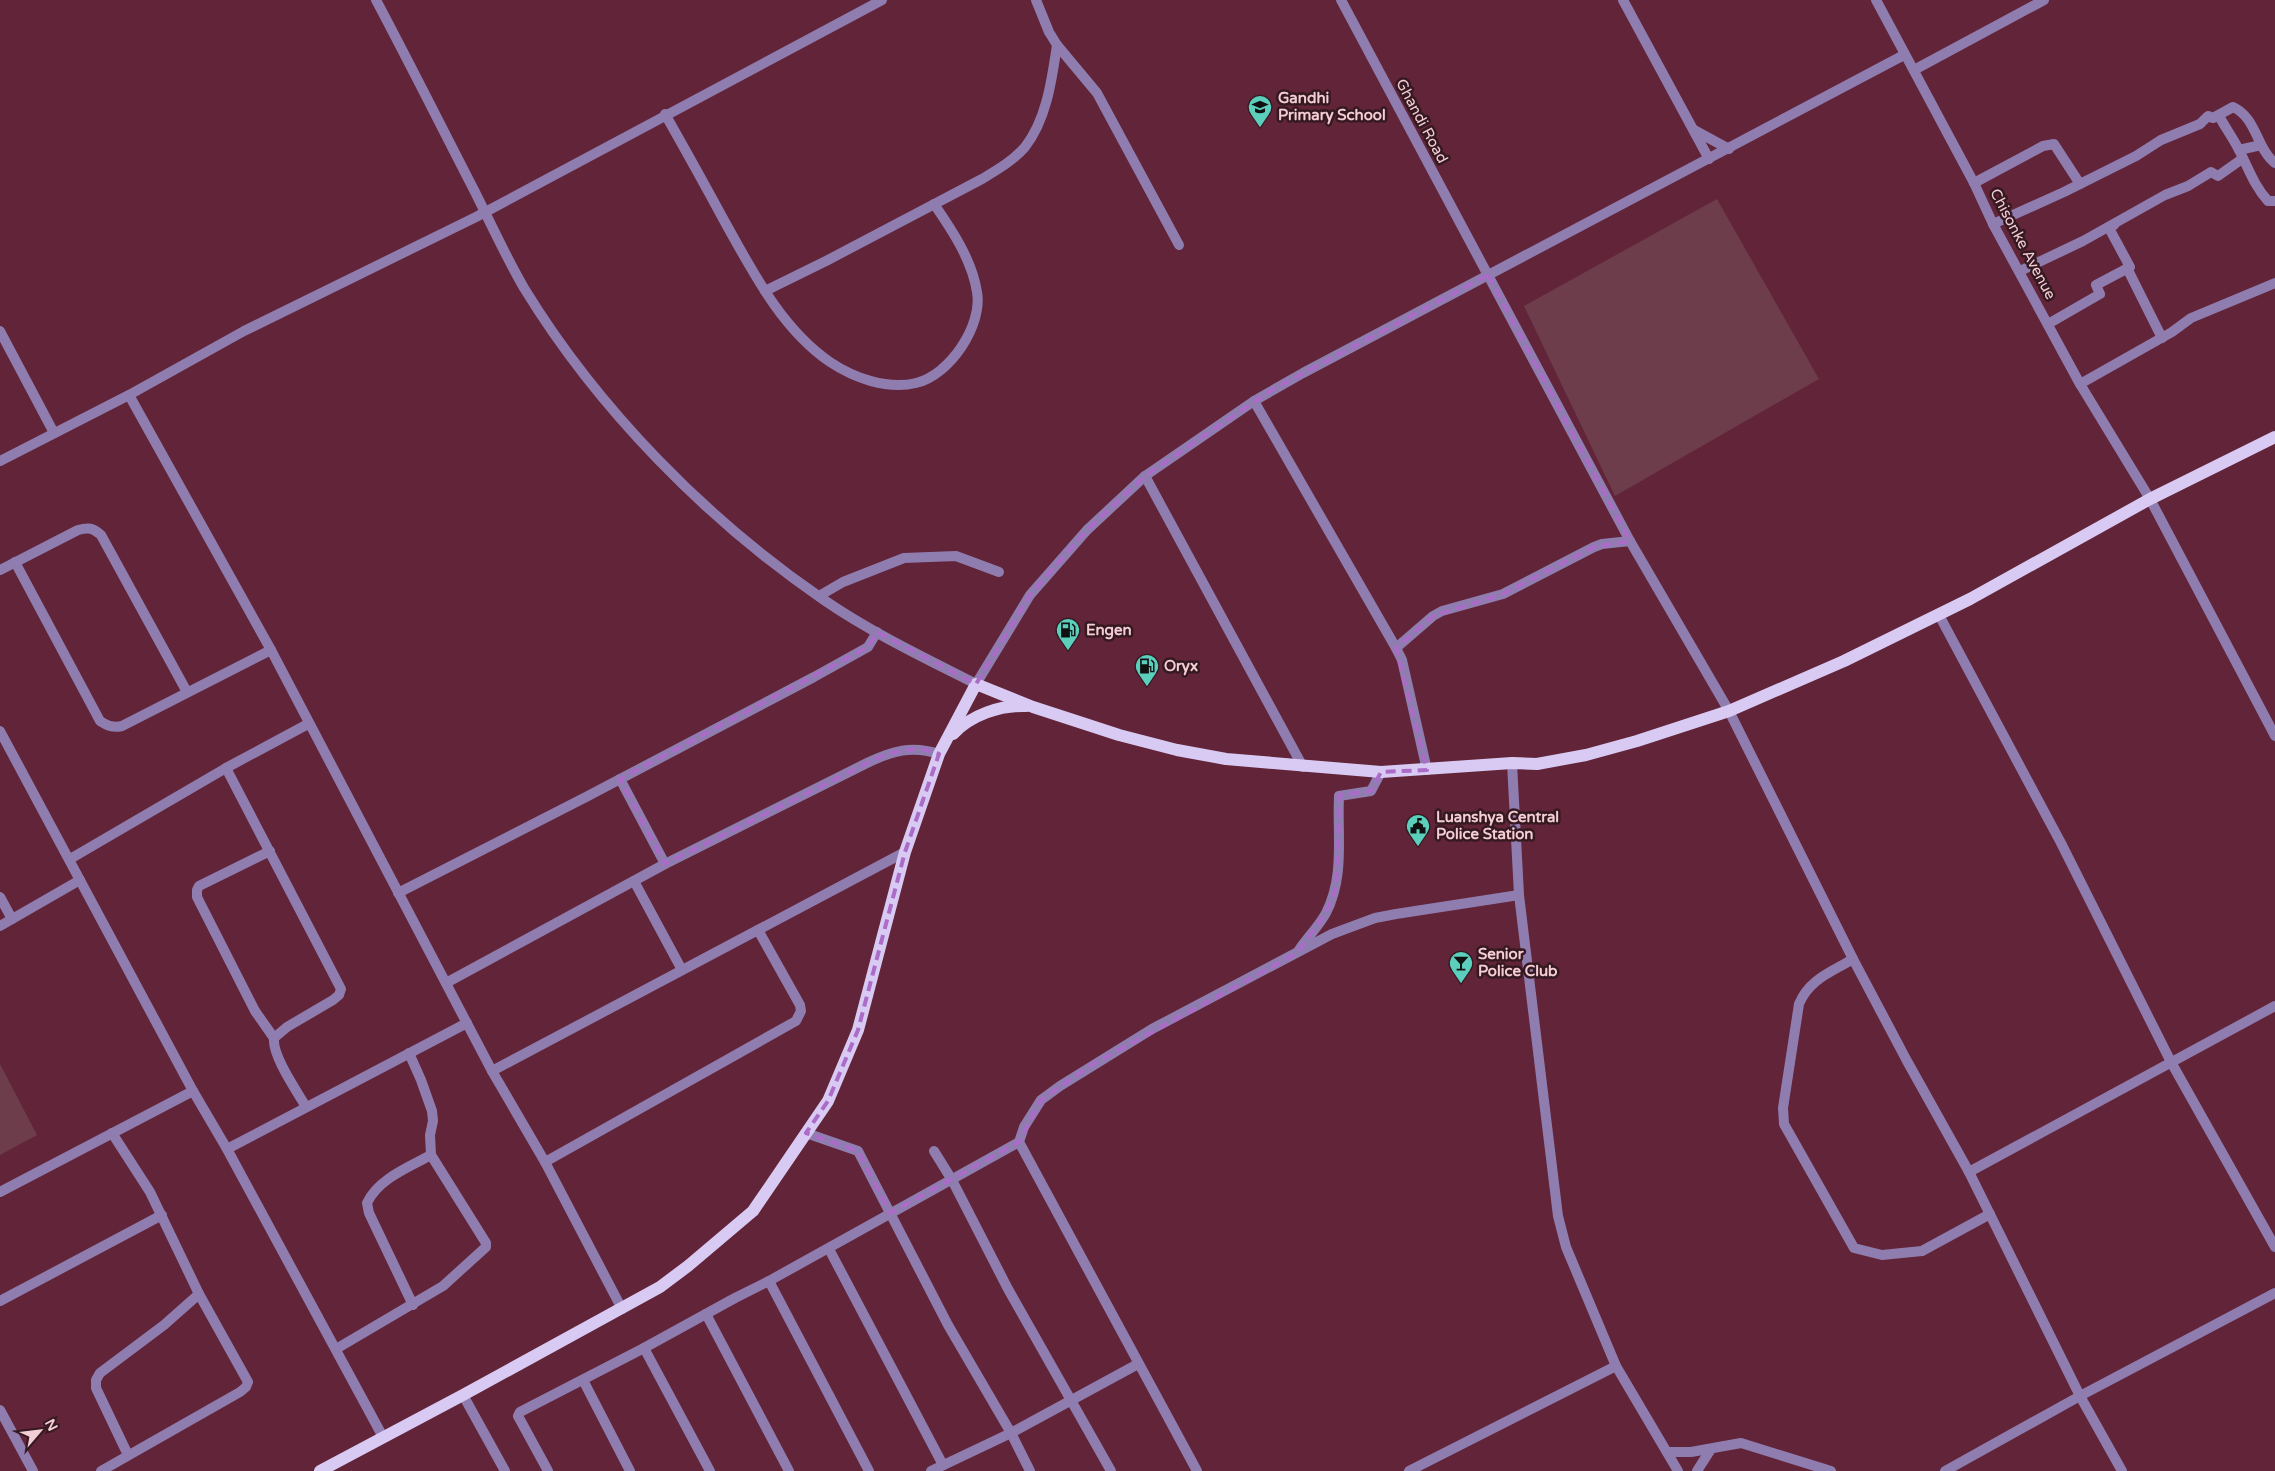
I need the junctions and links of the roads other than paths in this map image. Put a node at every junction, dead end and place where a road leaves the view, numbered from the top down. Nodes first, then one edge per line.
1 (376, 0) edge
2 (882, 0) edge
3 (1036, 0) edge
4 (1341, 0) edge
5 (1623, 0) edge
6 (1876, 0) edge
7 (2044, 0) edge
8 (1057, 44) junction
9 (1904, 56) junction
10 (1914, 70) junction
11 (665, 114) junction
12 (2219, 116) junction
13 (1694, 130) junction
14 (2261, 144) junction
15 (1729, 149) junction
16 (2240, 155) junction
17 (1709, 160) junction
18 (2275, 163) edge
19 (1974, 183) junction
20 (2080, 184) junction
21 (2275, 201) edge
22 (934, 204) junction
23 (2138, 210) junction
24 (485, 212) junction
25 (1993, 224) junction
26 (1179, 245) dead end
27 (2127, 268) junction
28 (2020, 271) junction
29 (1488, 275) junction
30 (2275, 283) edge
31 (764, 291) junction
32 (2048, 324) junction
33 (0, 331) edge
34 (2162, 338) junction
35 (2080, 384) junction
36 (129, 395) junction
37 (1254, 401) junction
38 (54, 433) junction
39 (2275, 437) edge
40 (0, 462) edge
41 (1145, 476) junction
42 (2150, 499) junction
43 (1630, 541) junction
44 (15, 562) junction
45 (0, 570) edge
46 (999, 572) dead end
47 (819, 596) junction
48 (1939, 615) junction
49 (878, 632) junction
50 (1396, 648) junction
51 (271, 650) junction
52 (976, 684) junction
53 (187, 692) junction
54 (1033, 706) junction
55 (1729, 711) junction
56 (308, 724) junction
57 (0, 731) edge
58 (2275, 736) edge
59 (940, 751) junction
60 (1512, 764) junction
61 (1303, 767) junction
62 (226, 768) junction
63 (1427, 770) junction
64 (1381, 772) junction
65 (620, 779) junction
66 (270, 852) junction
67 (905, 852) junction
68 (70, 859) junction
69 (665, 864) junction
70 (80, 880) junction
71 (634, 881) junction
72 (398, 893) junction
73 (1519, 895) junction
74 (0, 898) edge
75 (12, 919) junction
76 (0, 926) edge
77 (758, 930) junction
78 (1297, 953) junction
79 (1853, 959) junction
80 (682, 970) junction
81 (446, 983) junction
82 (2275, 1006) edge
83 (467, 1023) junction
84 (274, 1038) junction
85 (409, 1053) junction
86 (2171, 1062) junction
87 (492, 1071) junction
88 (193, 1091) junction
89 (306, 1107) junction
90 (112, 1133) junction
91 (806, 1133) junction
92 (1019, 1142) junction
93 (228, 1149) junction
94 (934, 1151) dead end
95 (430, 1155) junction
96 (545, 1162) junction
97 (1969, 1172) junction
98 (952, 1180) junction
99 (0, 1192) edge
100 (890, 1213) junction
101 (1990, 1214) junction
102 (162, 1215) junction
103 (2275, 1246) edge
104 (830, 1249) junction
105 (770, 1282) junction
106 (199, 1294) junction
107 (2275, 1294) edge
108 (0, 1301) edge
109 (413, 1304) junction
110 (622, 1310) junction
111 (706, 1314) junction
112 (644, 1348) junction
113 (336, 1349) junction
114 (1138, 1364) junction
115 (1616, 1366) junction
116 (582, 1380) junction
117 (463, 1396) junction
118 (2080, 1396) junction
119 (1072, 1401) junction
120 (0, 1410) edge
121 (1011, 1433) junction
122 (383, 1437) junction
123 (1711, 1449) junction
124 (1668, 1452) junction
125 (128, 1455) junction
126 (943, 1465) junction
127 (33, 1471) edge
128 (101, 1471) edge
129 (320, 1471) edge
130 (505, 1471) edge
131 (548, 1471) edge
132 (630, 1471) edge
133 (710, 1471) edge
134 (789, 1471) edge
135 (869, 1471) edge
136 (932, 1471) edge
137 (1030, 1471) edge
138 (1111, 1471) edge
139 (1197, 1471) edge
140 (1409, 1471) edge
141 (1678, 1471) edge
142 (1696, 1471) edge
143 (1831, 1471) edge
144 (1945, 1471) edge
145 (2122, 1471) edge

1 - 24 street
2 - 11 street
3 - 8 street
4 - 29 street, Ghandi Road
5 - 13 street
6 - 9 street, Chisonke Avenue
7 - 10 street
8 - 22 street
8 - 26 street
9 - 10 street, Chisonke Avenue
9 - 15 street
10 - 19 street, Chisonke Avenue
11 - 24 street
11 - 31 street
12 - 14 street
12 - 16 street
12 - 20 street
13 - 15 street
13 - 17 street
14 - 16 street
14 - 18 street
15 - 17 street
16 - 21 street
16 - 23 street
17 - 29 street
19 - 20 street
19 - 25 street, Chisonke Avenue
20 - 25 street
22 - 31 street
22 - 31 street
23 - 27 street
23 - 28 street
24 - 36 street
24 - 47 street
25 - 28 street, Chisonke Avenue
27 - 32 street
27 - 34 street
28 - 32 street, Chisonke Avenue
29 - 37 street
29 - 43 street, Ghandi Road
30 - 34 street
32 - 35 street, Chisonke Avenue
33 - 38 street
34 - 35 street
35 - 42 street, Chisonke Avenue
36 - 38 street
36 - 51 street
37 - 41 street
37 - 50 street
38 - 40 street
39 - 42 main road
41 - 52 street
41 - 61 street
42 - 48 main road
42 - 58 street, Chisonke Avenue
43 - 50 street
43 - 55 street, Ghandi Road
44 - 45 street
44 - 53 street
44 - 53 street
46 - 47 street
47 - 49 street
48 - 55 main road
48 - 86 street
49 - 52 street
49 - 65 street
50 - 63 street
51 - 53 street
51 - 56 street
52 - 54 main road
52 - 59 main road
54 - 59 main road
54 - 61 main road
55 - 60 main road
55 - 79 street, Ghandi Road
56 - 62 street
56 - 72 street
57 - 68 street
59 - 67 main road
59 - 69 street
60 - 63 main road
60 - 73 street
61 - 64 main road
62 - 66 street
62 - 68 street
63 - 64 main road
64 - 78 street
65 - 69 street
65 - 72 street
66 - 84 street
66 - 84 street
67 - 77 street
67 - 91 main road
68 - 70 street
69 - 71 street
70 - 75 street
70 - 88 street
71 - 80 street
71 - 81 street
72 - 81 street
73 - 78 street
73 - 115 street
74 - 75 street
75 - 76 street
77 - 80 street
77 - 96 street
78 - 92 street
79 - 97 street, Ghandi Road
79 - 101 street
80 - 87 street
81 - 83 street
82 - 86 street
83 - 85 street
83 - 87 street
84 - 89 street
85 - 89 street
85 - 95 street
86 - 97 street
86 - 103 street
87 - 96 street
88 - 90 street
88 - 93 street
89 - 93 street
90 - 99 street
90 - 102 street
91 - 100 street
91 - 110 main road
92 - 98 street
92 - 114 street
93 - 113 street
94 - 98 street
95 - 109 street
95 - 109 street
96 - 110 street
97 - 101 street, Ghandi Road
98 - 100 street
98 - 119 street
100 - 104 street
100 - 121 street
101 - 118 street, Ghandi Road
102 - 106 street
102 - 108 street
104 - 105 street
104 - 126 street
105 - 111 street
105 - 135 street
106 - 125 street
106 - 125 street
107 - 118 street
109 - 113 street
110 - 117 main road
111 - 112 street
111 - 134 street
112 - 116 street
112 - 133 street
113 - 122 street
114 - 119 street
114 - 139 street
115 - 124 street
115 - 140 street
116 - 131 street
116 - 132 street
117 - 122 main road
117 - 130 street
118 - 144 street
118 - 145 street, Ghandi Road
119 - 121 street
119 - 138 street
120 - 127 street
121 - 126 street
121 - 137 street
122 - 129 main road
123 - 124 street
123 - 142 street
123 - 143 street
124 - 141 street
125 - 128 street
126 - 136 street

